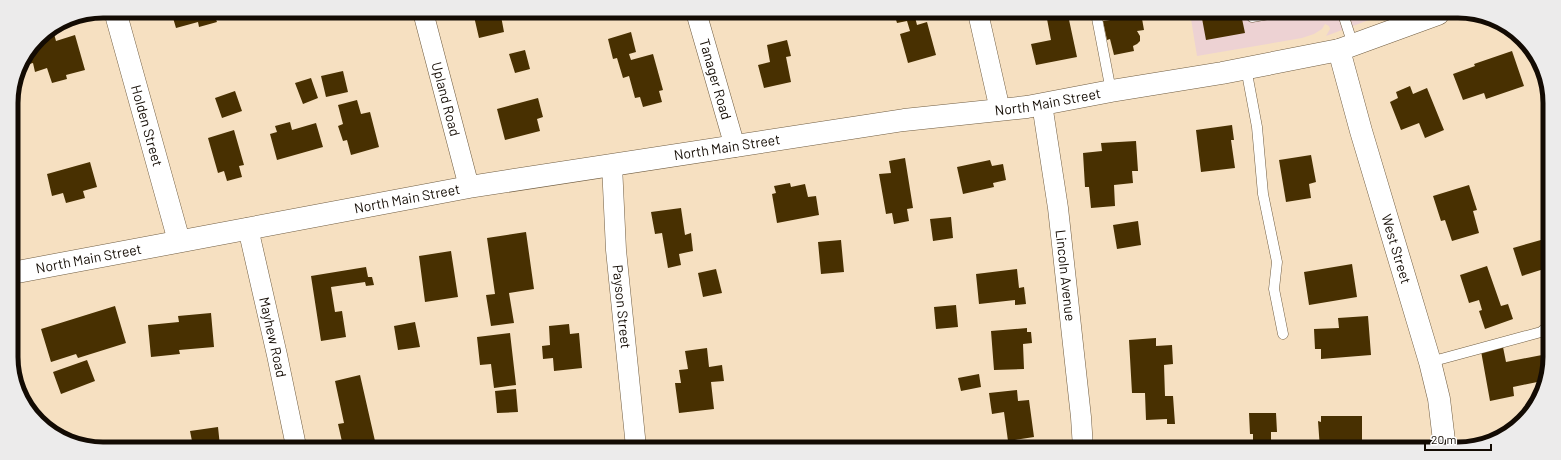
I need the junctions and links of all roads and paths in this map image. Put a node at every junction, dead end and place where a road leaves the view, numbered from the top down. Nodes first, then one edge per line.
1 (117, 18) edge
2 (425, 18) edge
3 (698, 18) edge
4 (979, 18) edge
5 (1097, 18) edge
6 (1343, 18) edge
7 (1427, 18) edge
8 (1346, 48) junction
9 (1246, 68) junction
10 (1111, 91) junction
11 (1042, 104) junction
12 (1000, 110) junction
13 (735, 147) junction
14 (612, 165) junction
15 (469, 187) junction
16 (248, 228) junction
17 (179, 241) junction
18 (18, 272) edge
19 (1543, 331) edge
20 (1283, 334) dead end
21 (1430, 362) junction
22 (295, 442) edge
23 (635, 442) edge
24 (1083, 442) edge
25 (1444, 442) edge

1 - 17 main road, Holden Street
2 - 15 street, Upland Road
3 - 13 street, Tanager Road
4 - 12 street
5 - 10 lane
6 - 8 lane
7 - 8 main road, North Main Street
8 - 9 main road, North Main Street
8 - 21 main road, West Street
9 - 10 main road, North Main Street
9 - 20 lane
10 - 11 main road, North Main Street
11 - 12 main road, North Main Street
11 - 24 street, Lincoln Avenue
12 - 13 main road, North Main Street
13 - 14 main road, North Main Street
14 - 15 main road, North Main Street
14 - 23 street, Payson Street
15 - 16 main road, North Main Street
16 - 17 main road, North Main Street
16 - 22 street, Mayhew Road
17 - 18 main road, North Main Street
19 - 21 lane
21 - 25 main road, West Street

